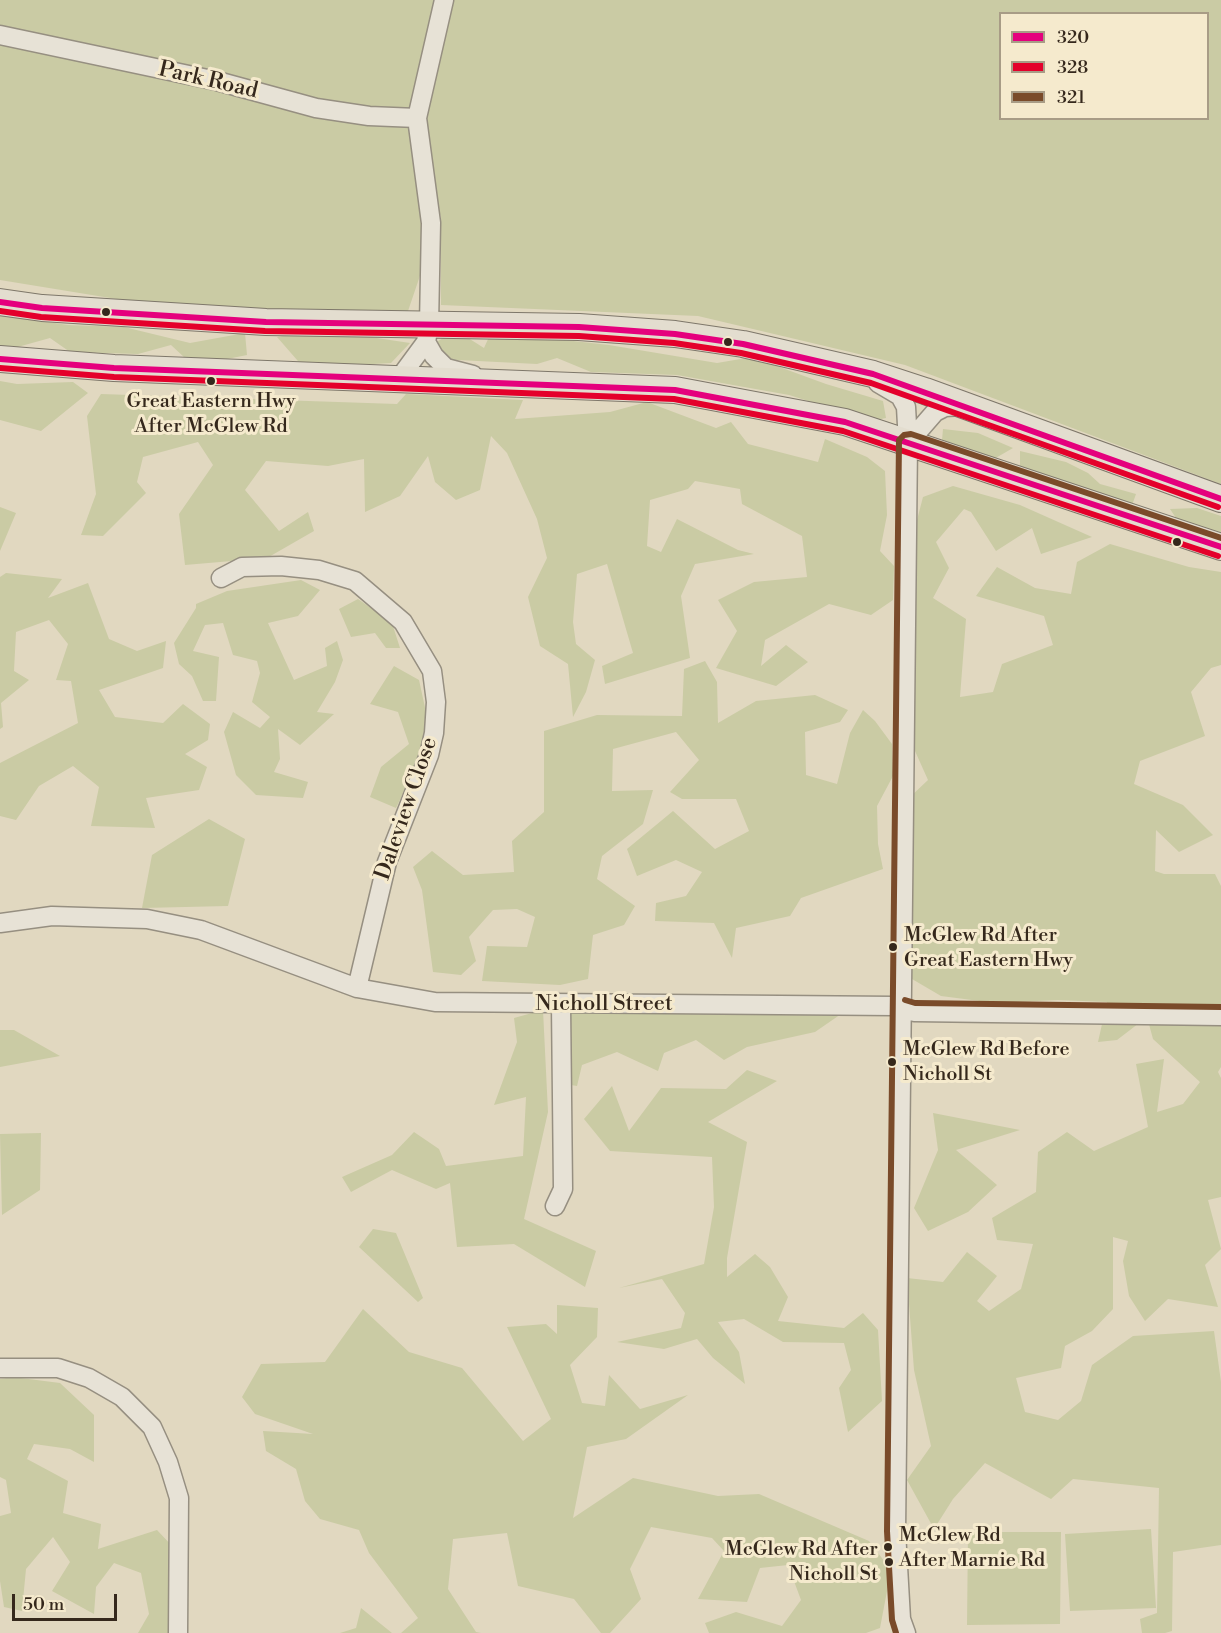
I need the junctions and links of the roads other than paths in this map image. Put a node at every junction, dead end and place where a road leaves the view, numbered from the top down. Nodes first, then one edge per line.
1 (444, 0) edge
2 (0, 35) edge
3 (417, 118) junction
4 (0, 303) edge
5 (428, 333) junction
6 (0, 358) edge
7 (841, 366) junction
8 (398, 380) junction
9 (491, 382) junction
10 (965, 406) junction
11 (908, 443) junction
12 (1221, 499) edge
13 (1221, 547) edge
14 (221, 578) dead end
15 (0, 923) edge
16 (357, 988) junction
17 (561, 1005) junction
18 (903, 1009) junction
19 (1221, 1016) edge
20 (555, 1206) dead end
21 (0, 1368) edge
22 (178, 1633) edge
23 (906, 1633) edge

1 - 3 street
2 - 3 street, Park Road
3 - 5 street
4 - 5 highway
5 - 7 highway
5 - 8 street
5 - 9 street
6 - 8 highway
7 - 10 highway
7 - 11 street
8 - 9 highway
9 - 11 highway
10 - 11 street
10 - 12 highway
11 - 13 highway
11 - 18 street
14 - 16 street, Daleview Close
15 - 16 street, Nicholl Street
16 - 17 street, Nicholl Street
17 - 18 street, Nicholl Street
17 - 20 street
18 - 19 street, Nicholl Street
18 - 23 street
21 - 22 street

